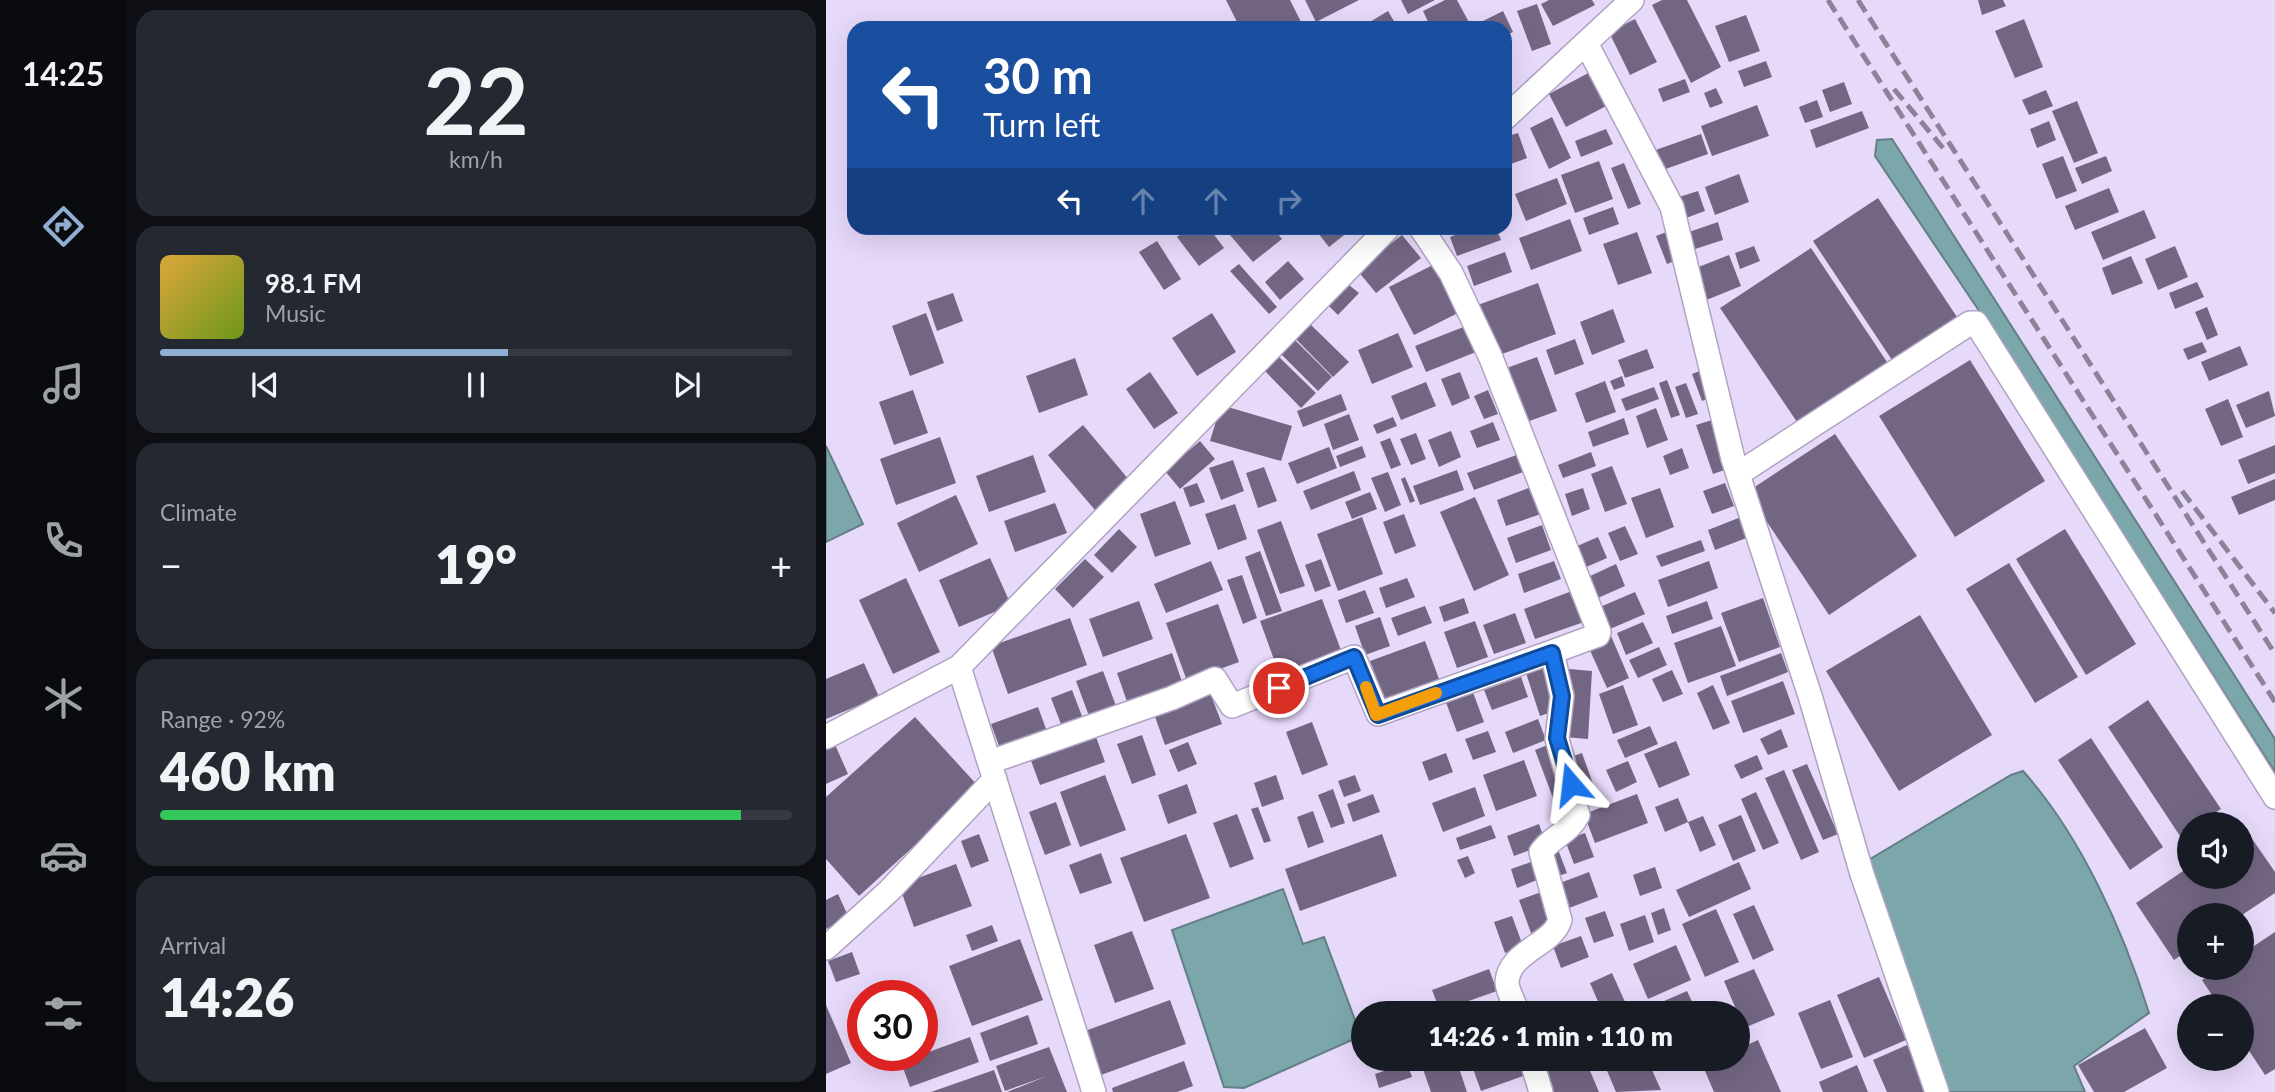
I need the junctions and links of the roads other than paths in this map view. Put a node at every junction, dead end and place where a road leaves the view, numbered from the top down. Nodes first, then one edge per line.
1 (1632, 0) edge
2 (1586, 43) junction
3 (1512, 112) edge
4 (1381, 235) edge
5 (1426, 235) edge
6 (1738, 474) junction
7 (1552, 653) junction
8 (959, 667) junction
9 (826, 737) edge
10 (992, 771) junction
11 (2275, 797) edge
12 (826, 948) edge
13 (1514, 1001) edge
14 (1535, 1071) edge
15 (1094, 1092) edge
16 (1541, 1092) edge
17 (1937, 1092) edge

1 - 2 street
2 - 3 street
2 - 6 street
4 - 8 street
5 - 7 street
6 - 11 street
6 - 17 street
7 - 10 street
7 - 13 street
8 - 9 street
8 - 10 street
10 - 12 street
10 - 15 street
14 - 16 street

